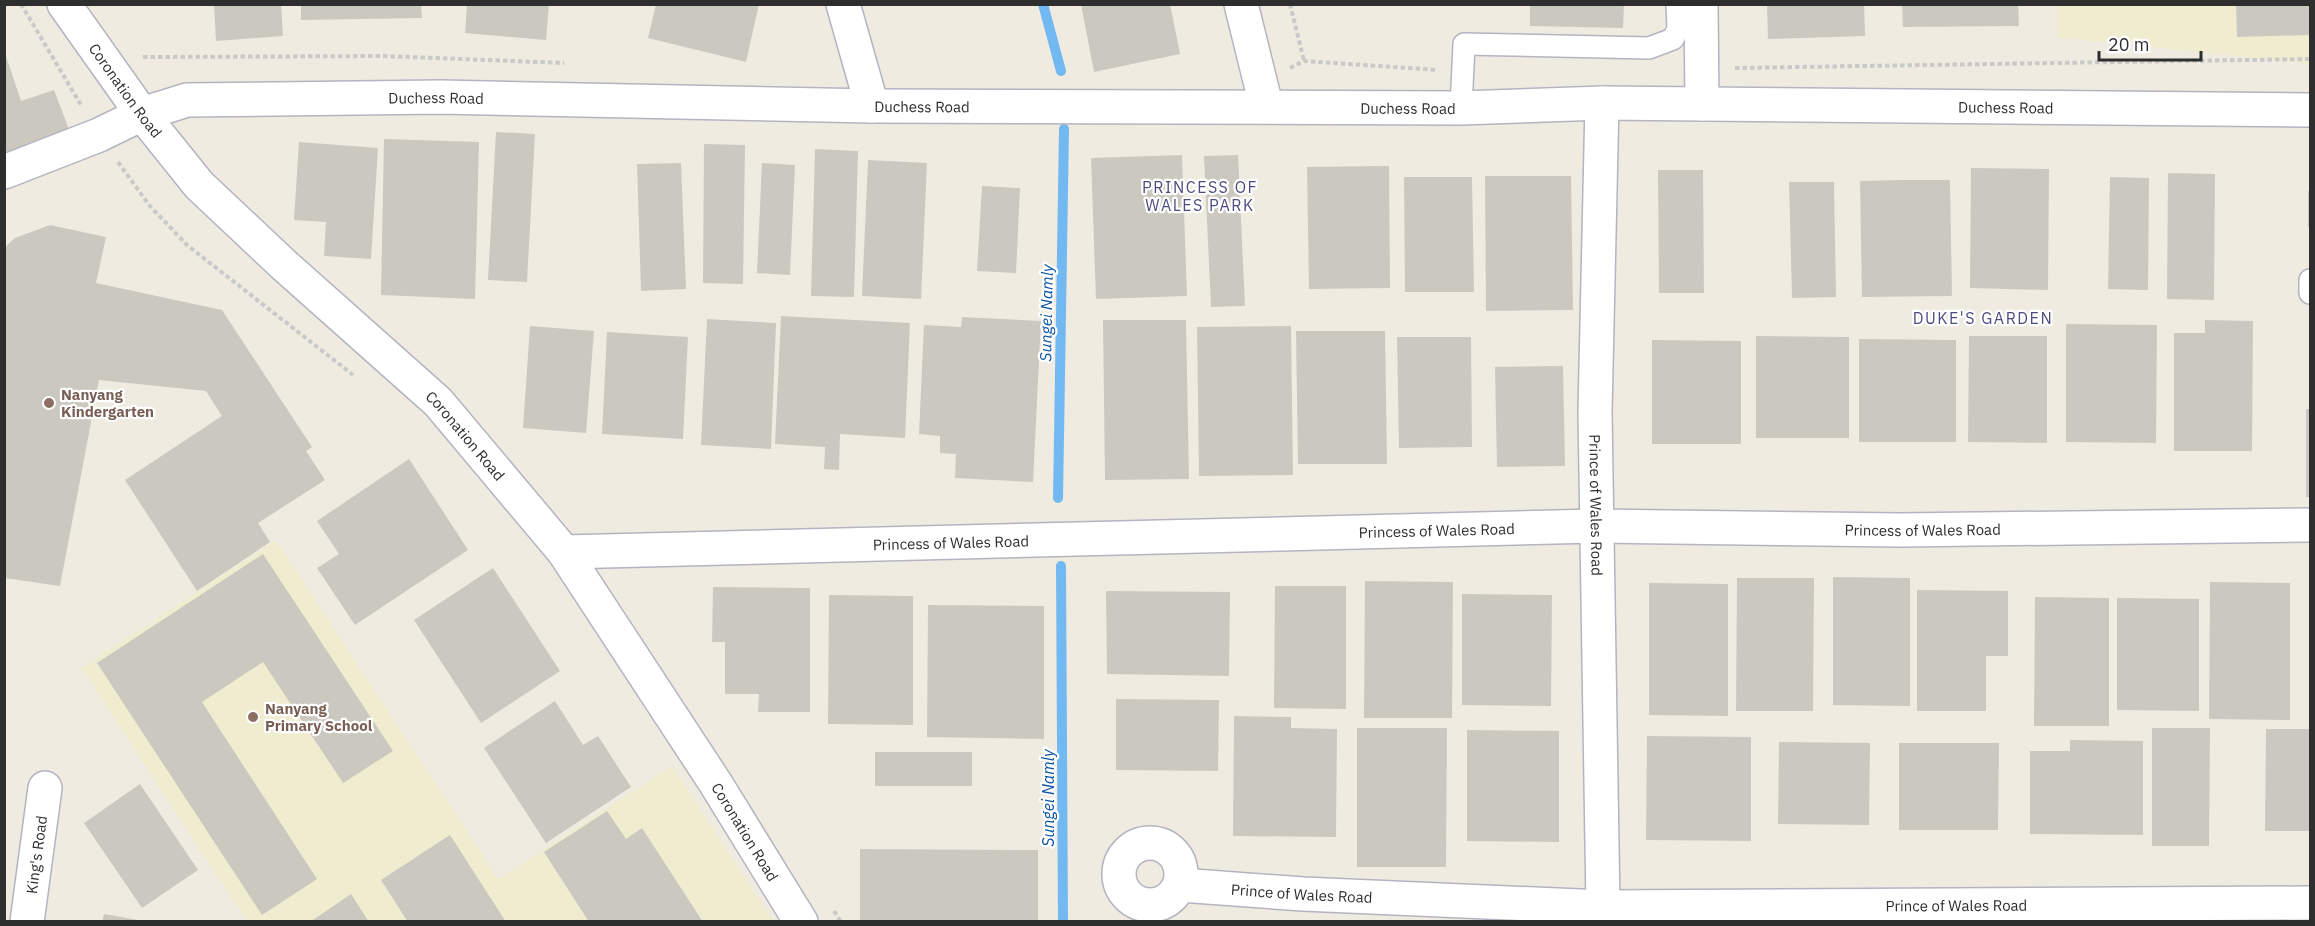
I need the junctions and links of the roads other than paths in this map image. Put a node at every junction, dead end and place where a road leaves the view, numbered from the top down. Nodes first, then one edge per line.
1 (64, 4) edge
2 (843, 4) edge
3 (1241, 4) edge
4 (1677, 4) edge
5 (1701, 4) edge
6 (1602, 103) junction
7 (1702, 104) junction
8 (1266, 105) junction
9 (872, 106) junction
10 (1461, 108) junction
11 (2310, 110) edge
12 (142, 114) junction
13 (4, 172) edge
14 (2310, 280) edge
15 (2310, 293) edge
16 (2310, 525) edge
17 (1596, 526) junction
18 (564, 552) junction
19 (45, 788) dead end
20 (1180, 885) dead end
21 (2310, 903) edge
22 (1603, 907) junction
23 (27, 921) edge
24 (801, 921) edge

1 - 12 street, Coronation Road
2 - 9 street
3 - 8 street
4 - 10 lane
5 - 7 street
6 - 7 street, Duchess Road
6 - 10 street, Duchess Road
6 - 17 street, Prince of Wales Road
7 - 11 street, Duchess Road
8 - 9 street, Duchess Road
8 - 10 street, Duchess Road
9 - 12 street, Duchess Road
12 - 13 street, Duchess Road
12 - 18 street, Coronation Road
14 - 15 lane
16 - 17 street, Princess of Wales Road
17 - 18 street, Princess of Wales Road
17 - 22 street, Prince of Wales Road
18 - 24 street, Coronation Road
19 - 23 street, King's Road
20 - 22 street, Prince of Wales Road
21 - 22 street, Prince of Wales Road

